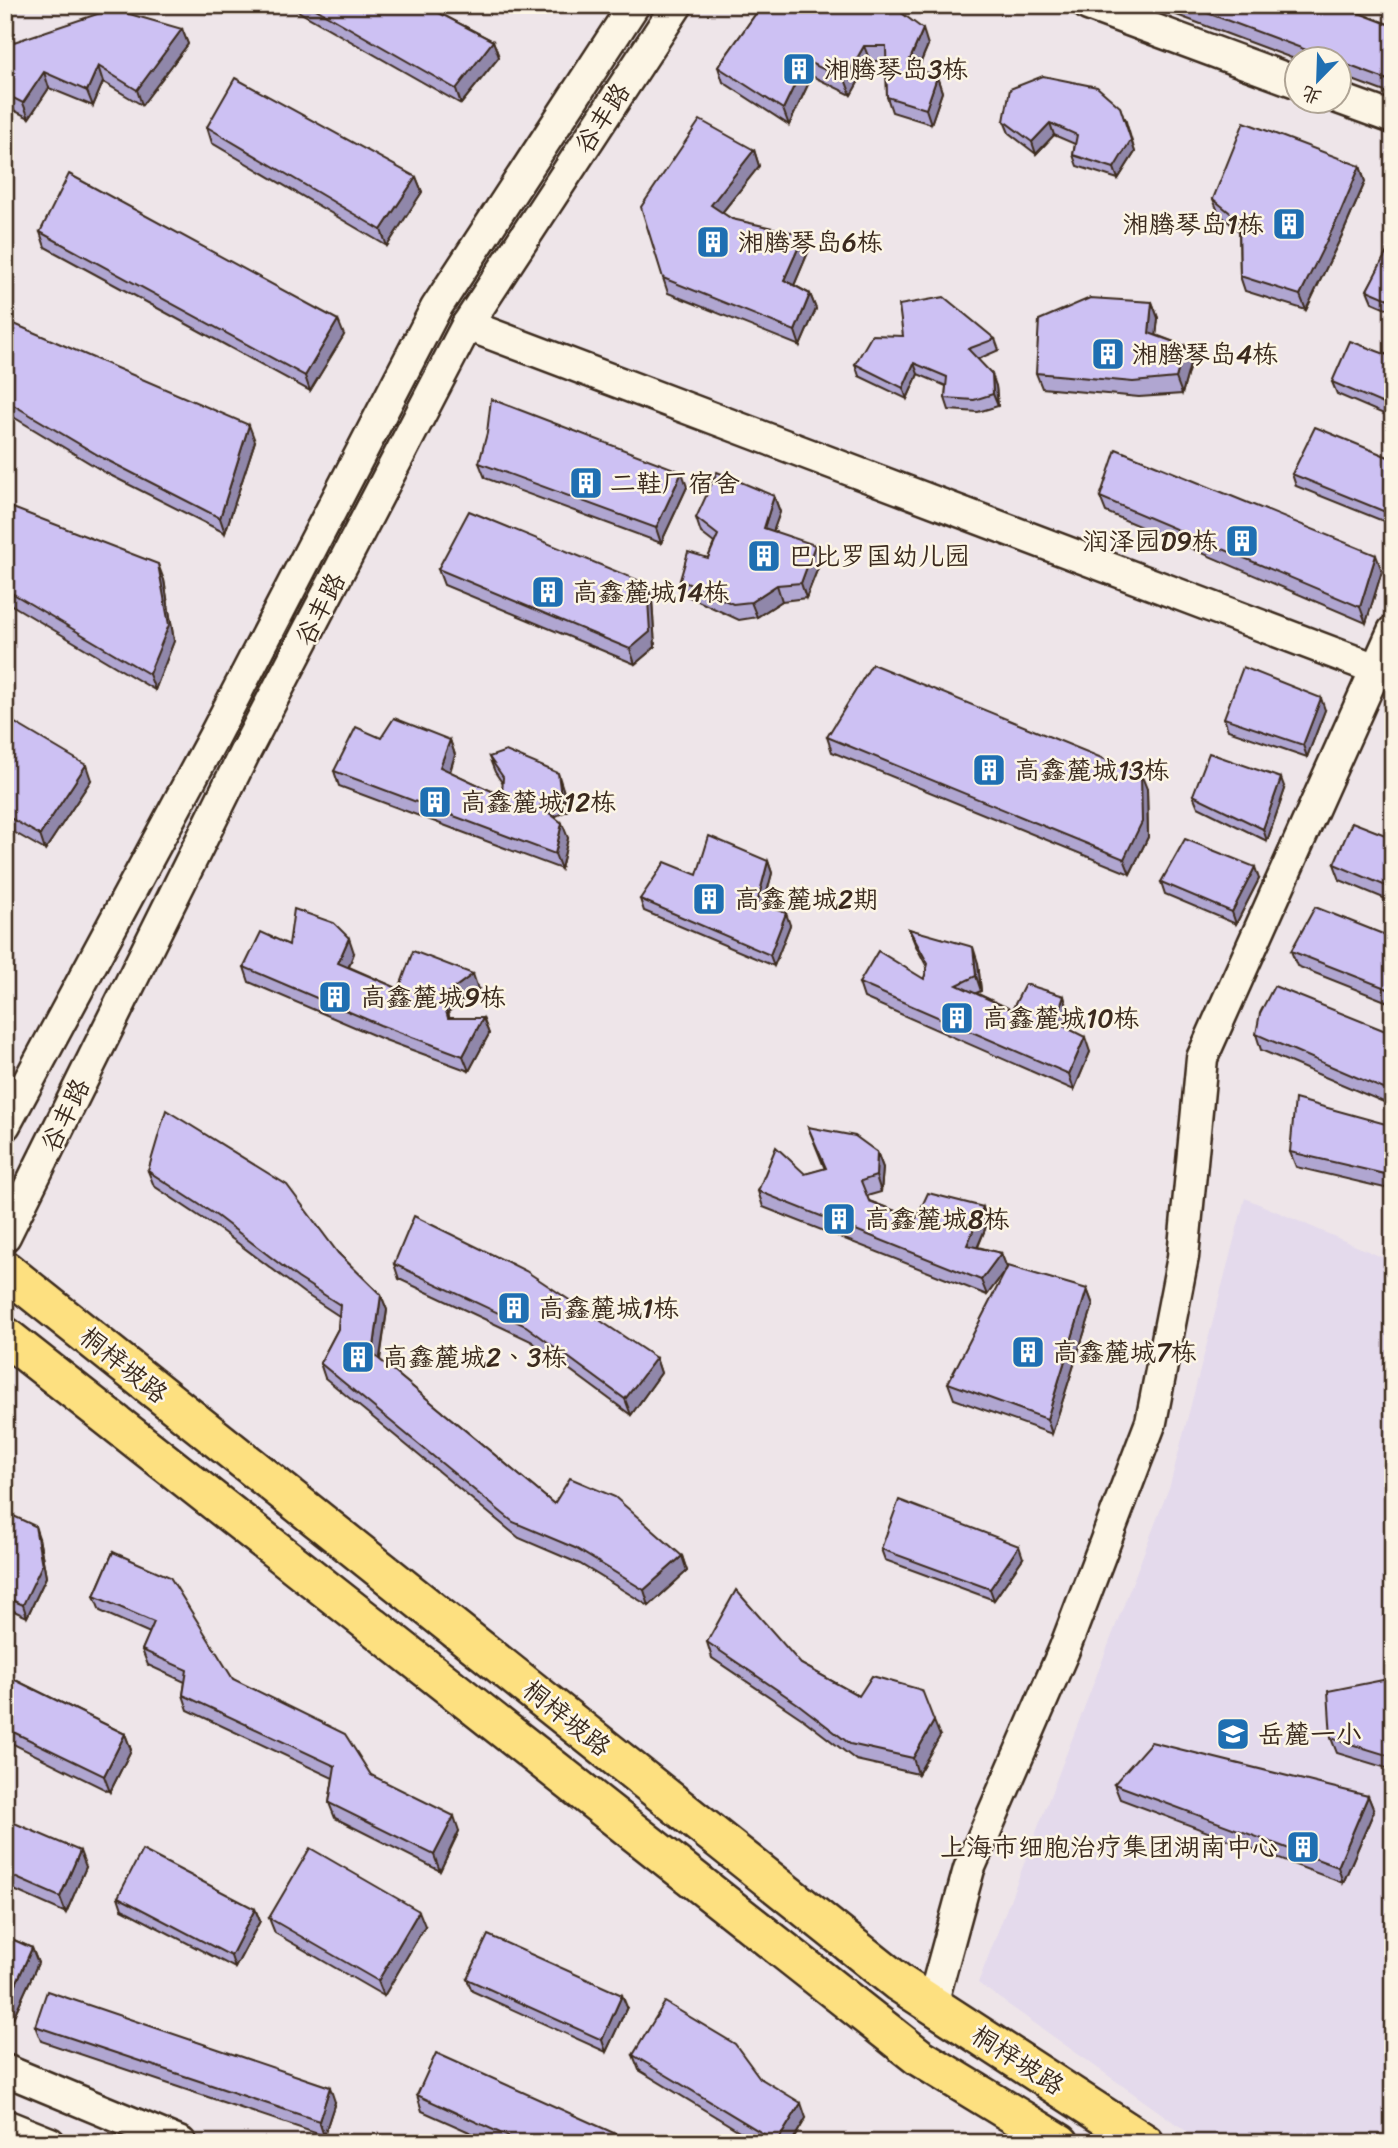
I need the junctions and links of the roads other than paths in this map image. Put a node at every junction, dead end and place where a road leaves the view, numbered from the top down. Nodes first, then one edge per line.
1 (634, 5) edge
2 (677, 5) edge
3 (1088, 5) edge
4 (1282, 76) edge
5 (1352, 103) edge
6 (1393, 118) edge
7 (467, 325) junction
8 (1393, 631) edge
9 (1385, 672) edge
10 (5, 1125) edge
11 (5, 1236) edge
12 (5, 1270) edge
13 (5, 1336) edge
14 (932, 2004) junction
15 (5, 2070) edge
16 (5, 2125) edge
17 (50, 2143) edge
18 (181, 2143) edge
19 (1060, 2143) edge
20 (1145, 2143) edge

1 - 10 street, 谷丰路
2 - 7 street, 谷丰路
3 - 4 street
5 - 6 street
7 - 9 street
7 - 11 street, 谷丰路
8 - 9 street
9 - 14 street
12 - 14 main road, 桐梓坡路
13 - 19 main road, 桐梓坡路
14 - 20 main road, 桐梓坡路
15 - 18 street
16 - 17 street

